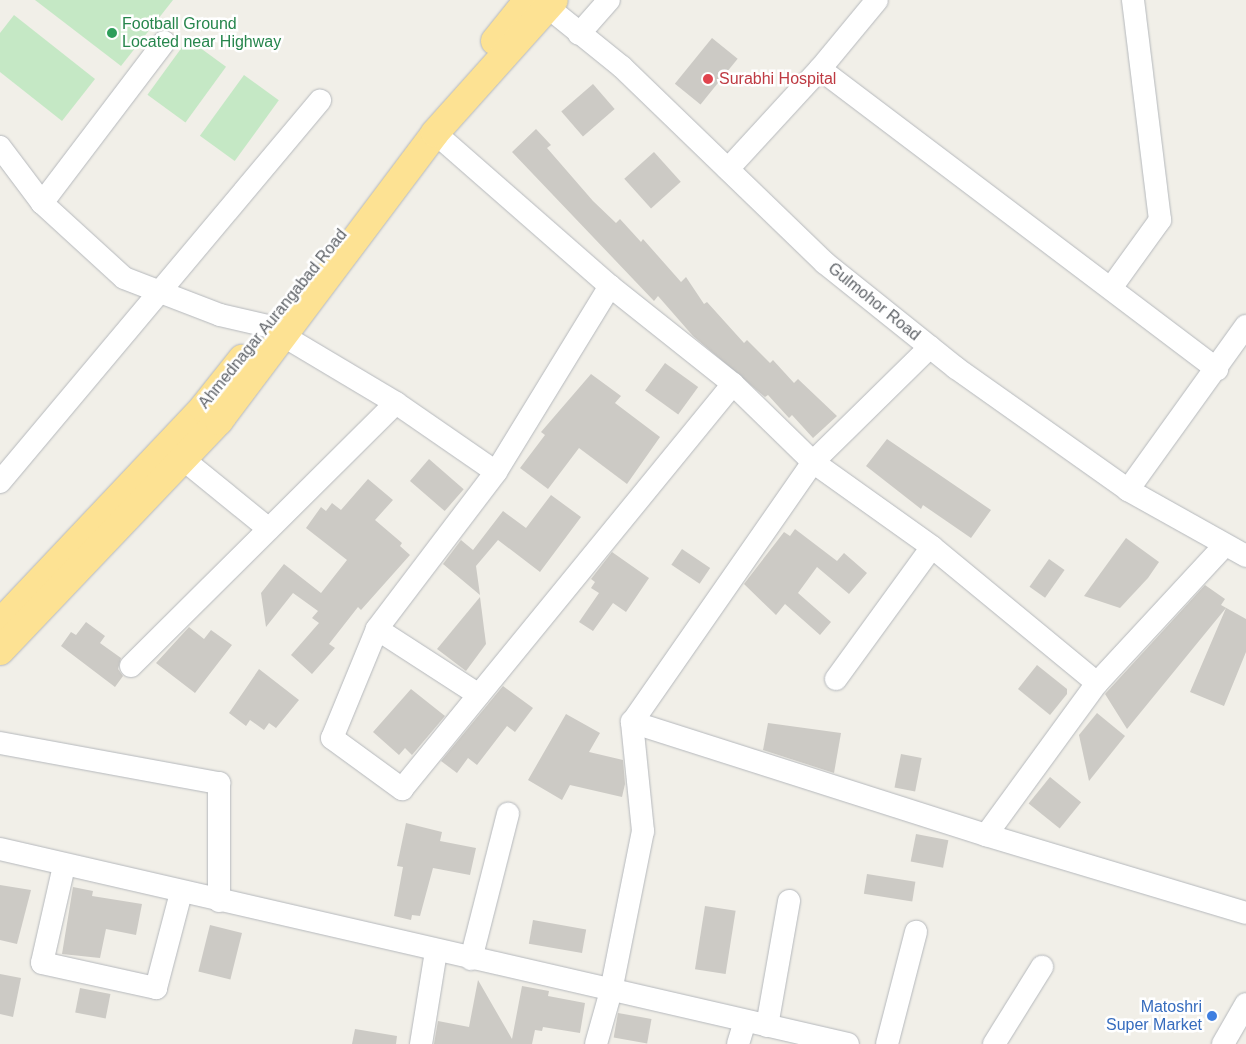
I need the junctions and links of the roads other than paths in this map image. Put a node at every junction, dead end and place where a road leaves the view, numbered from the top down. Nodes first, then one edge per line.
1 (609, 0) edge
2 (877, 0) edge
3 (1133, 0) edge
4 (542, 2) edge
5 (579, 34) junction
6 (164, 42) dead end
7 (820, 69) junction
8 (320, 102) dead end
9 (435, 133) junction
10 (0, 147) edge
11 (728, 169) junction
12 (42, 203) junction
13 (610, 286) junction
14 (1111, 288) junction
15 (159, 292) junction
16 (1246, 326) edge
17 (275, 330) junction
18 (930, 347) junction
19 (1217, 368) junction
20 (733, 384) junction
21 (396, 403) junction
22 (184, 460) junction
23 (813, 462) junction
24 (496, 472) junction
25 (0, 482) edge
26 (1128, 490) junction
27 (269, 529) junction
28 (1224, 546) junction
29 (932, 547) junction
30 (1246, 556) edge
31 (0, 623) edge
32 (377, 628) junction
33 (0, 651) edge
34 (131, 666) dead end
35 (836, 679) dead end
36 (1098, 683) junction
37 (480, 695) junction
38 (632, 722) junction
39 (0, 743) edge
40 (508, 814) dead end
41 (986, 835) junction
42 (0, 849) edge
43 (64, 866) junction
44 (181, 893) junction
45 (218, 902) junction
46 (790, 902) dead end
47 (1246, 913) edge
48 (916, 932) dead end
49 (436, 951) junction
50 (471, 959) junction
51 (1042, 967) dead end
52 (611, 991) junction
53 (1246, 1004) edge
54 (744, 1021) junction
55 (766, 1026) junction
56 (420, 1044) edge
57 (596, 1044) edge
58 (738, 1044) edge
59 (848, 1044) edge
60 (887, 1044) edge
61 (994, 1044) edge
62 (1223, 1044) edge

1 - 5 street
2 - 7 street
3 - 14 street
4 - 5 street, Gulmohor Road
4 - 9 highway
4 - 17 highway, Ahmednagar Aurangabad Road
5 - 11 street, Gulmohor Road
6 - 12 street
7 - 11 street
7 - 14 street
8 - 15 street
9 - 13 street
9 - 17 highway
10 - 12 street
11 - 18 street, Gulmohor Road
12 - 15 street
13 - 20 street
13 - 24 street
14 - 19 street
15 - 17 street
15 - 25 street
16 - 19 street
17 - 21 street
17 - 22 highway
17 - 31 highway, Ahmednagar Aurangabad Road
18 - 23 street
18 - 26 street, Gulmohor Road
19 - 26 street
20 - 23 street
20 - 37 street
21 - 24 street
21 - 27 street
22 - 27 street
22 - 33 highway
23 - 29 street
23 - 38 street
24 - 32 street
26 - 28 street, Gulmohor Road
27 - 34 street
28 - 30 street, Gulmohor Road
28 - 36 street
29 - 35 street
29 - 36 street
32 - 37 street
32 - 37 street
36 - 41 street
38 - 41 street
38 - 52 street
39 - 45 street
40 - 50 street
41 - 47 street
42 - 43 street
43 - 44 street
43 - 44 street
44 - 45 street
45 - 49 street
46 - 55 street
48 - 60 street
49 - 50 street
49 - 56 street
50 - 52 street
51 - 61 street
52 - 54 street
52 - 57 street
53 - 62 street
54 - 55 street
54 - 58 street
55 - 59 street

